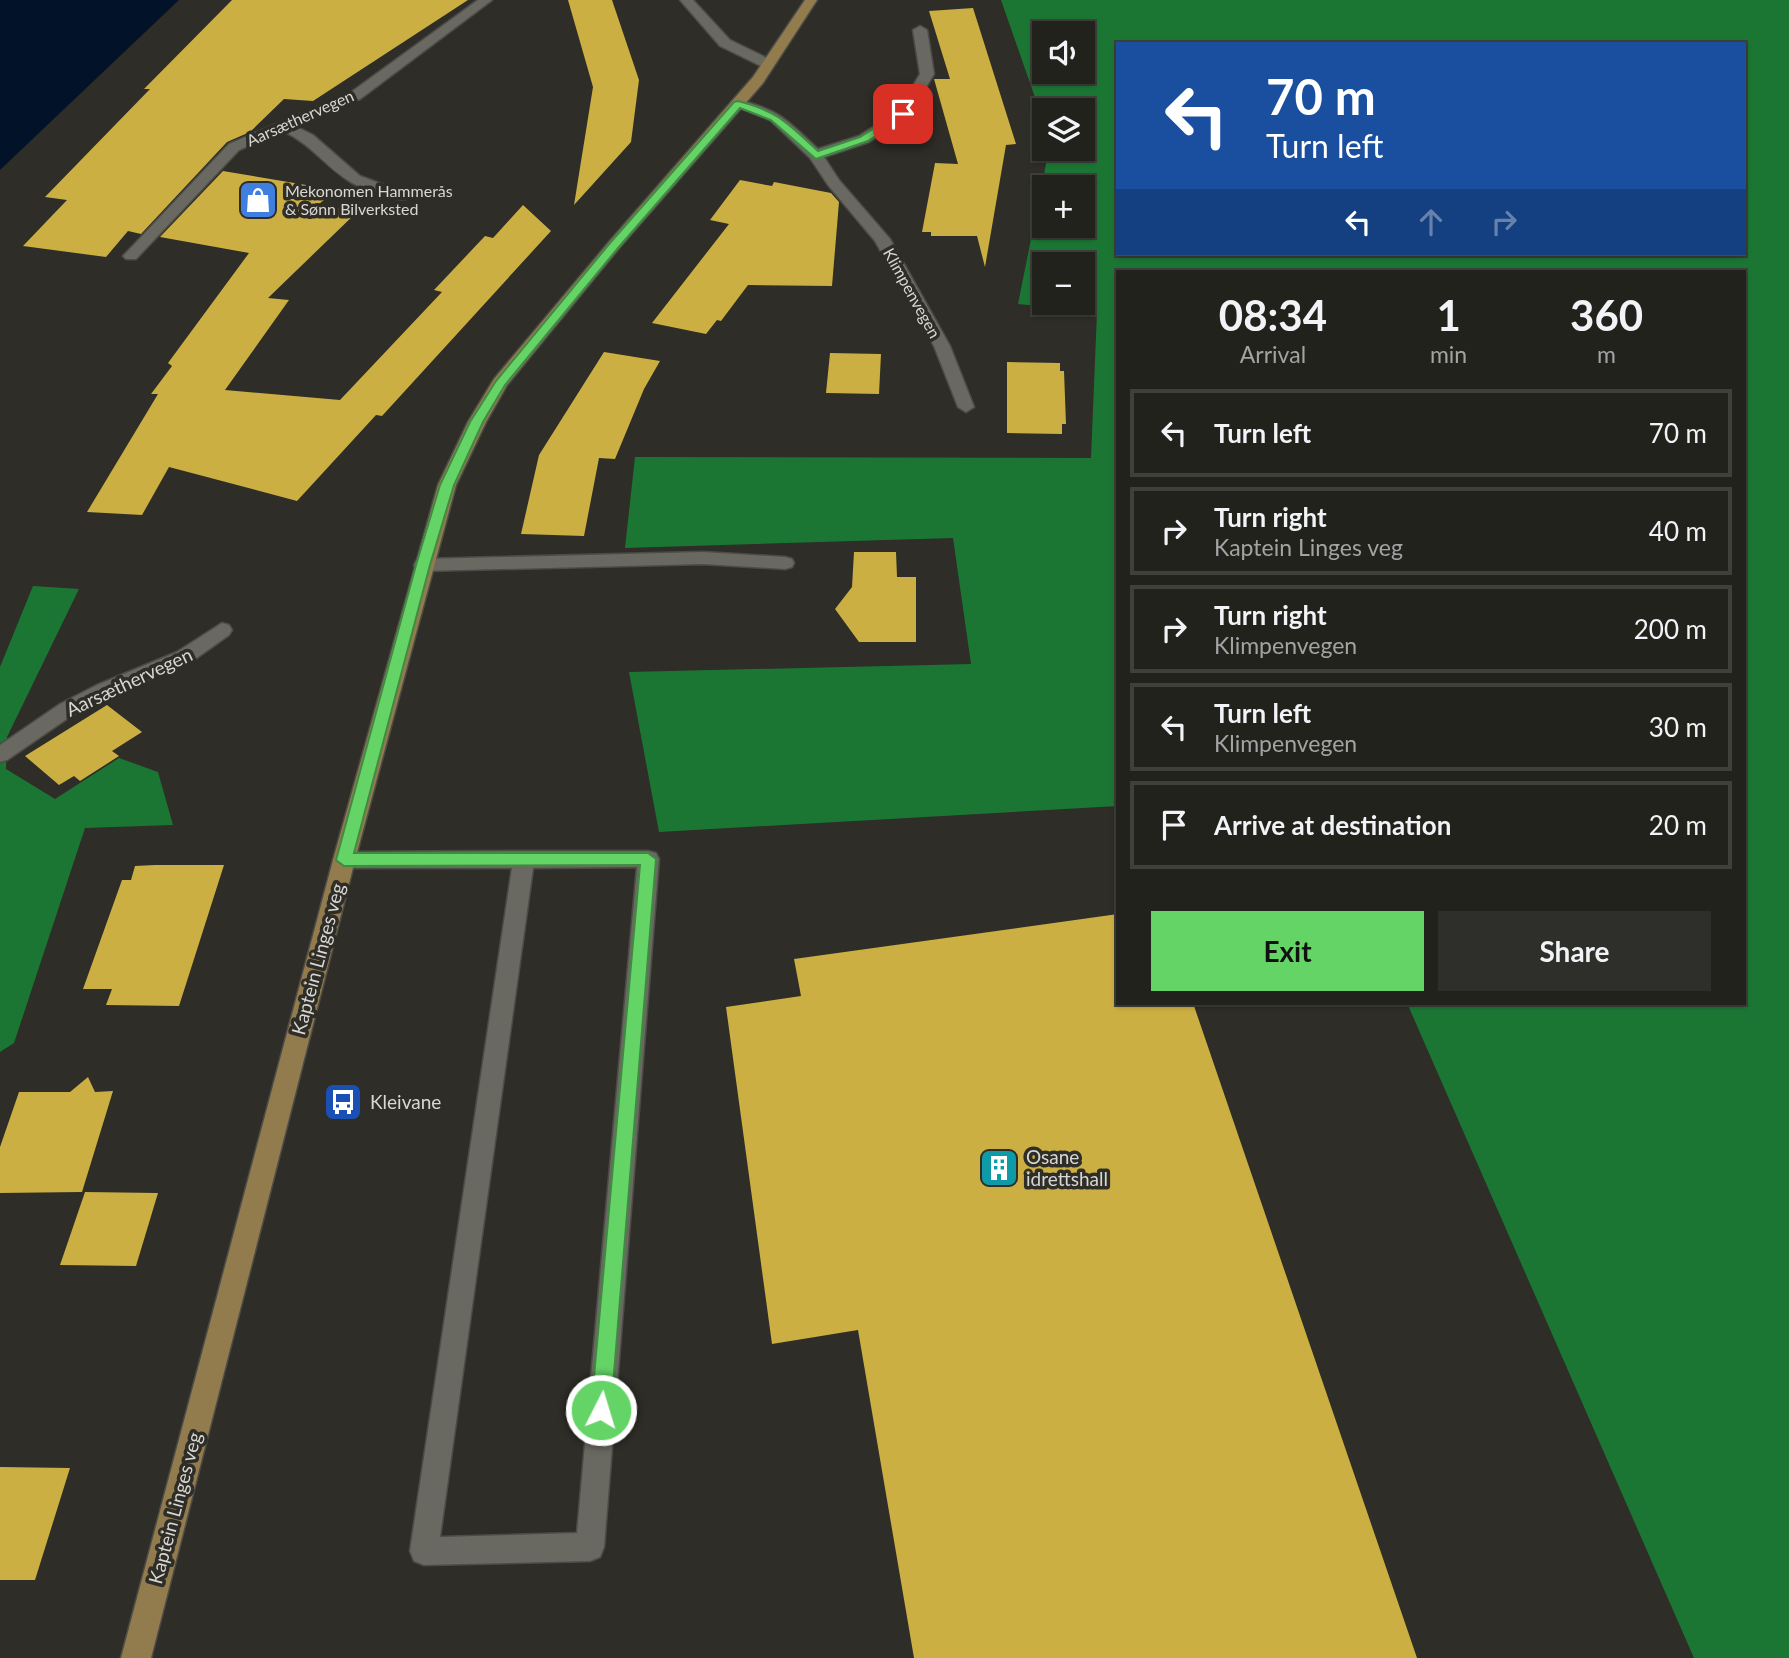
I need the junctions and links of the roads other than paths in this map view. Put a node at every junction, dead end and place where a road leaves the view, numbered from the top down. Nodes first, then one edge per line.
1 (486, 0) edge
2 (686, 0) edge
3 (811, 0) edge
4 (920, 30) dead end
5 (768, 64) junction
6 (738, 104) junction
7 (283, 126) junction
8 (816, 155) junction
9 (401, 196) dead end
10 (131, 256) dead end
11 (966, 407) dead end
12 (785, 563) dead end
13 (423, 565) junction
14 (222, 631) dead end
15 (0, 755) edge
16 (524, 859) junction
17 (344, 860) junction
18 (136, 1658) edge

1 - 7 street, Aarsæthervegen
2 - 5 street
3 - 5 main road, Kaptein Linges veg
4 - 8 street
5 - 6 main road, Kaptein Linges veg
6 - 8 street, Klimpenvegen
6 - 13 main road, Kaptein Linges veg
7 - 9 street
7 - 10 street, Aarsæthervegen
8 - 11 street, Klimpenvegen
12 - 13 street
13 - 17 main road, Kaptein Linges veg
14 - 15 street, Aarsæthervegen
16 - 16 street
16 - 17 street
17 - 18 main road, Kaptein Linges veg

